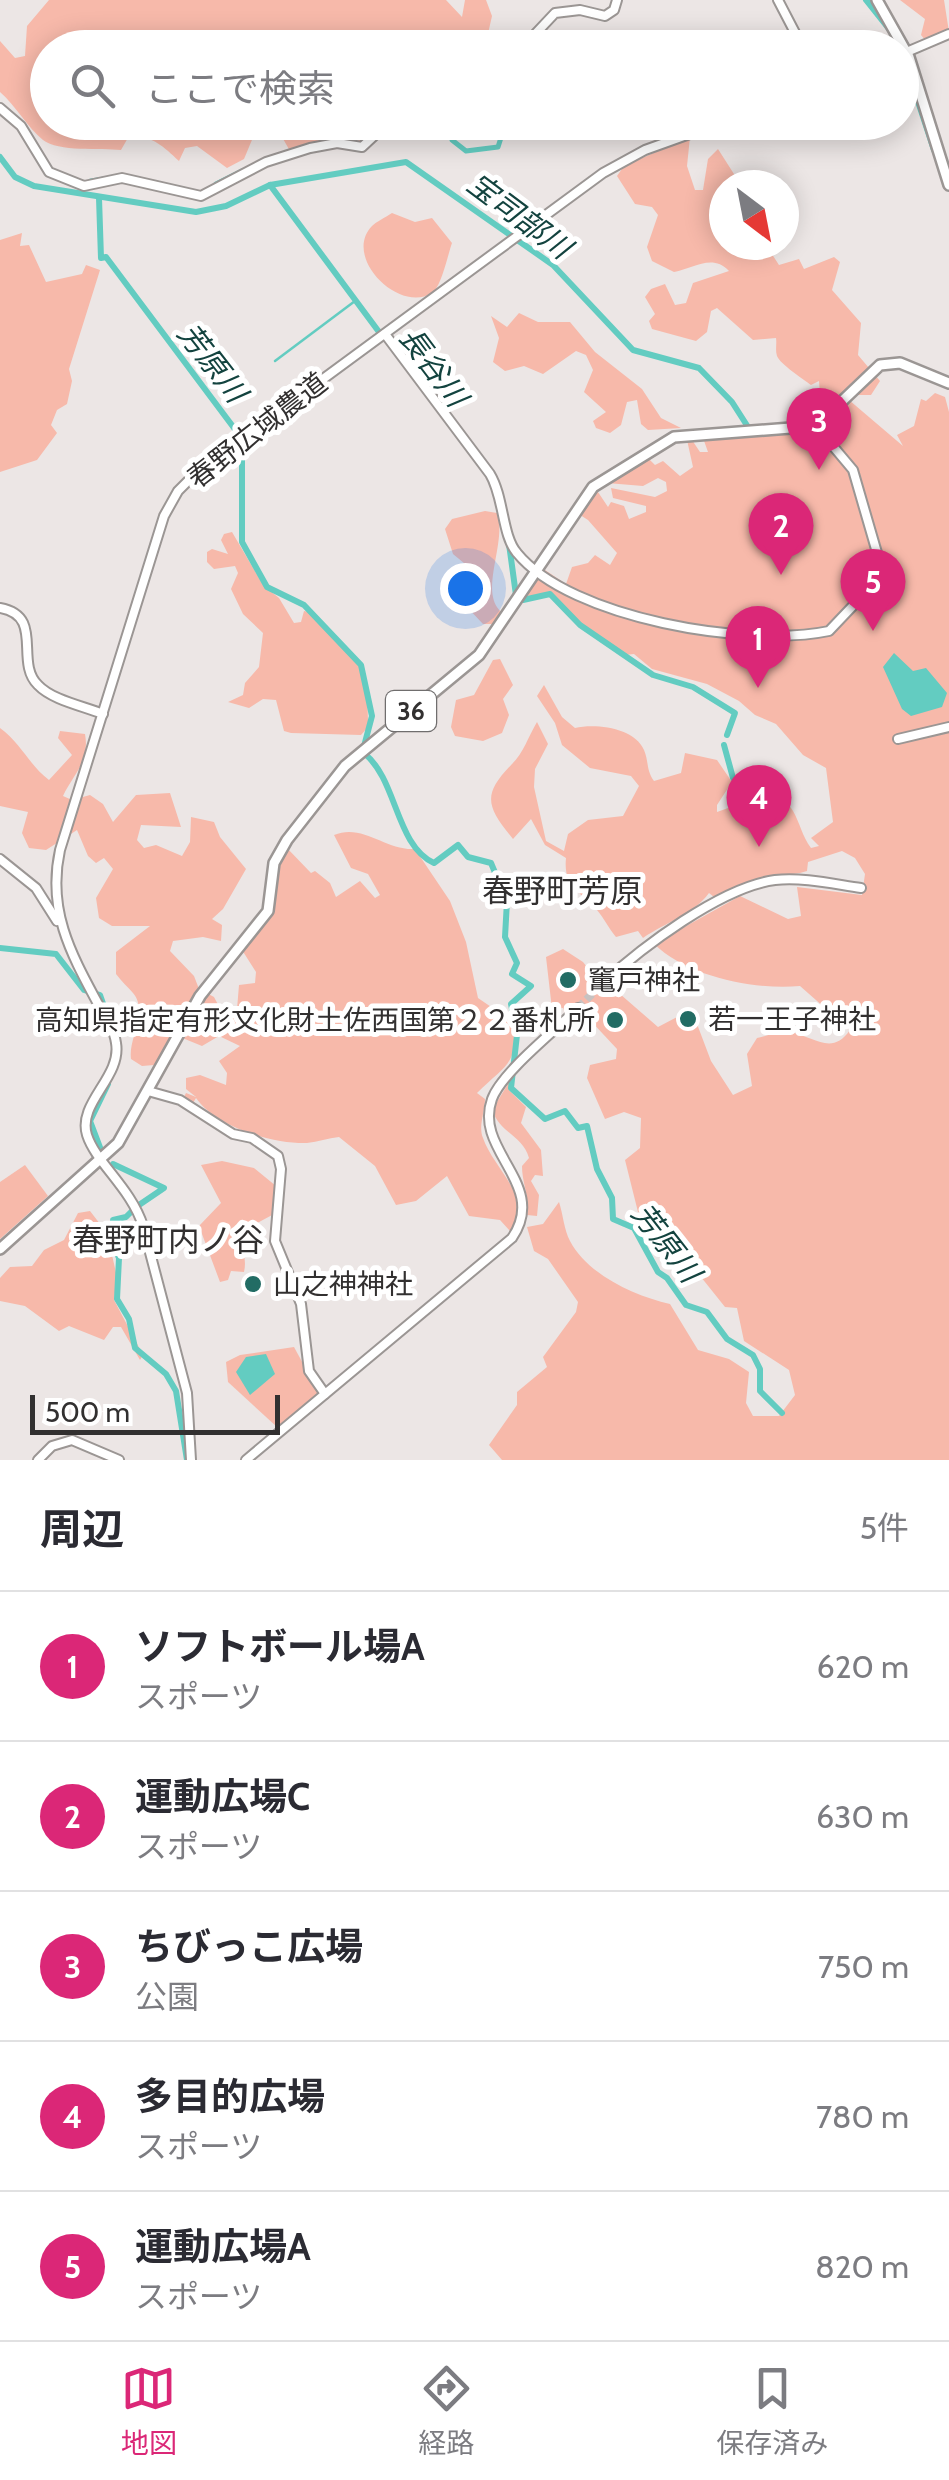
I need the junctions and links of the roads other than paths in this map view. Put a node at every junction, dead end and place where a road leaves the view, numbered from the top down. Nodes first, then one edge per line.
1 (617, 0) edge
2 (778, 0) edge
3 (877, 0) edge
4 (539, 30) edge
5 (794, 30) edge
6 (892, 30) edge
7 (949, 34) edge
8 (919, 47) edge
9 (919, 97) edge
10 (0, 108) edge
11 (30, 139) edge
12 (30, 140) edge
13 (370, 140) edge
14 (677, 140) edge
15 (949, 184) edge
16 (382, 336) junction
17 (949, 383) edge
18 (816, 426) junction
19 (537, 570) junction
20 (0, 608) edge
21 (103, 714) junction
22 (949, 728) edge
23 (898, 739) dead end
24 (0, 859) edge
25 (28, 880) junction
26 (56, 887) junction
27 (861, 888) dead end
28 (40, 894) junction
29 (62, 932) junction
30 (602, 984) tunnel mouth
31 (578, 1008) tunnel mouth
32 (148, 1092) junction
33 (102, 1158) junction
34 (0, 1249) edge
35 (325, 1394) junction
36 (38, 1460) edge
37 (118, 1460) edge
38 (192, 1460) edge
39 (246, 1460) edge

1 - 4 street
2 - 5 street
3 - 6 main road
7 - 8 street
9 - 15 main road
10 - 11 street
12 - 13 street
14 - 16 street, 春野広域農道
16 - 19 street
16 - 21 street, 春野広域農道
17 - 18 main road
18 - 19 main road, 36
18 - 19 street
19 - 32 main road, 36
20 - 21 street
21 - 26 street, 春野広域農道
22 - 23 street
24 - 25 street, 春野広域農道
25 - 26 street
25 - 28 street, 春野広域農道
26 - 28 street
26 - 29 street, 春野広域農道
27 - 30 street
28 - 29 street, 春野広域農道
29 - 33 street, 春野広域農道
31 - 35 street
32 - 33 main road, 36
32 - 35 street
33 - 34 main road, 36
33 - 38 street, 春野広域農道
35 - 39 street
36 - 37 street

